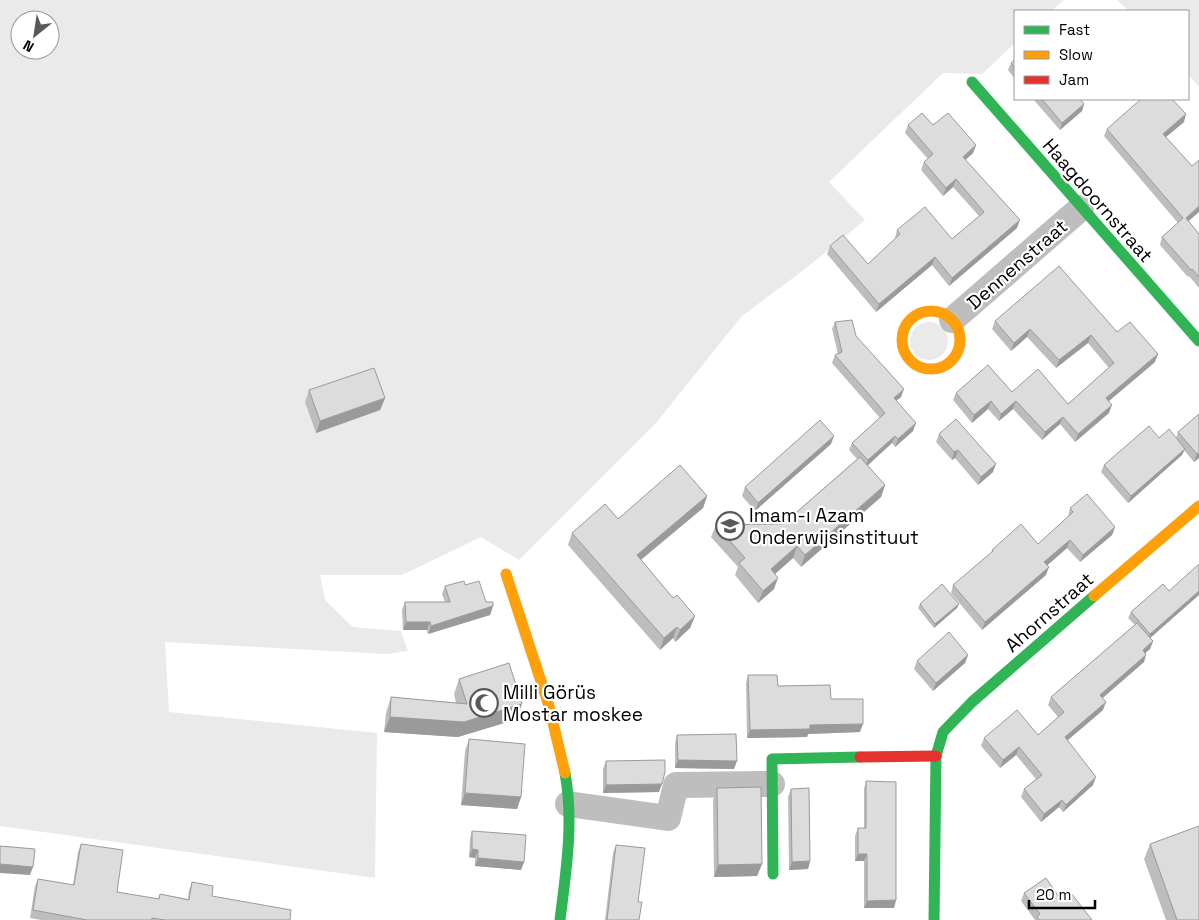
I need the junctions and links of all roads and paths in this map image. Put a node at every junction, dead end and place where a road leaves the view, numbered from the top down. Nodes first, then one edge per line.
1 (972, 82) dead end
2 (1081, 208) junction
3 (952, 320) junction
4 (1199, 341) edge
5 (1199, 506) edge
6 (506, 574) dead end
7 (936, 756) junction
8 (772, 784) junction
9 (568, 804) junction
10 (773, 874) dead end
11 (560, 920) edge
12 (934, 920) edge

1 - 2 street, Haagdoornstraat
2 - 3 street, Dennenstraat
2 - 4 street, Haagdoornstraat
3 - 3 street, Dennenstraat
5 - 7 street, Ahornstraat
6 - 9 street
7 - 8 street
7 - 12 street, Ahornstraat
8 - 9 street
8 - 10 street
9 - 11 street

